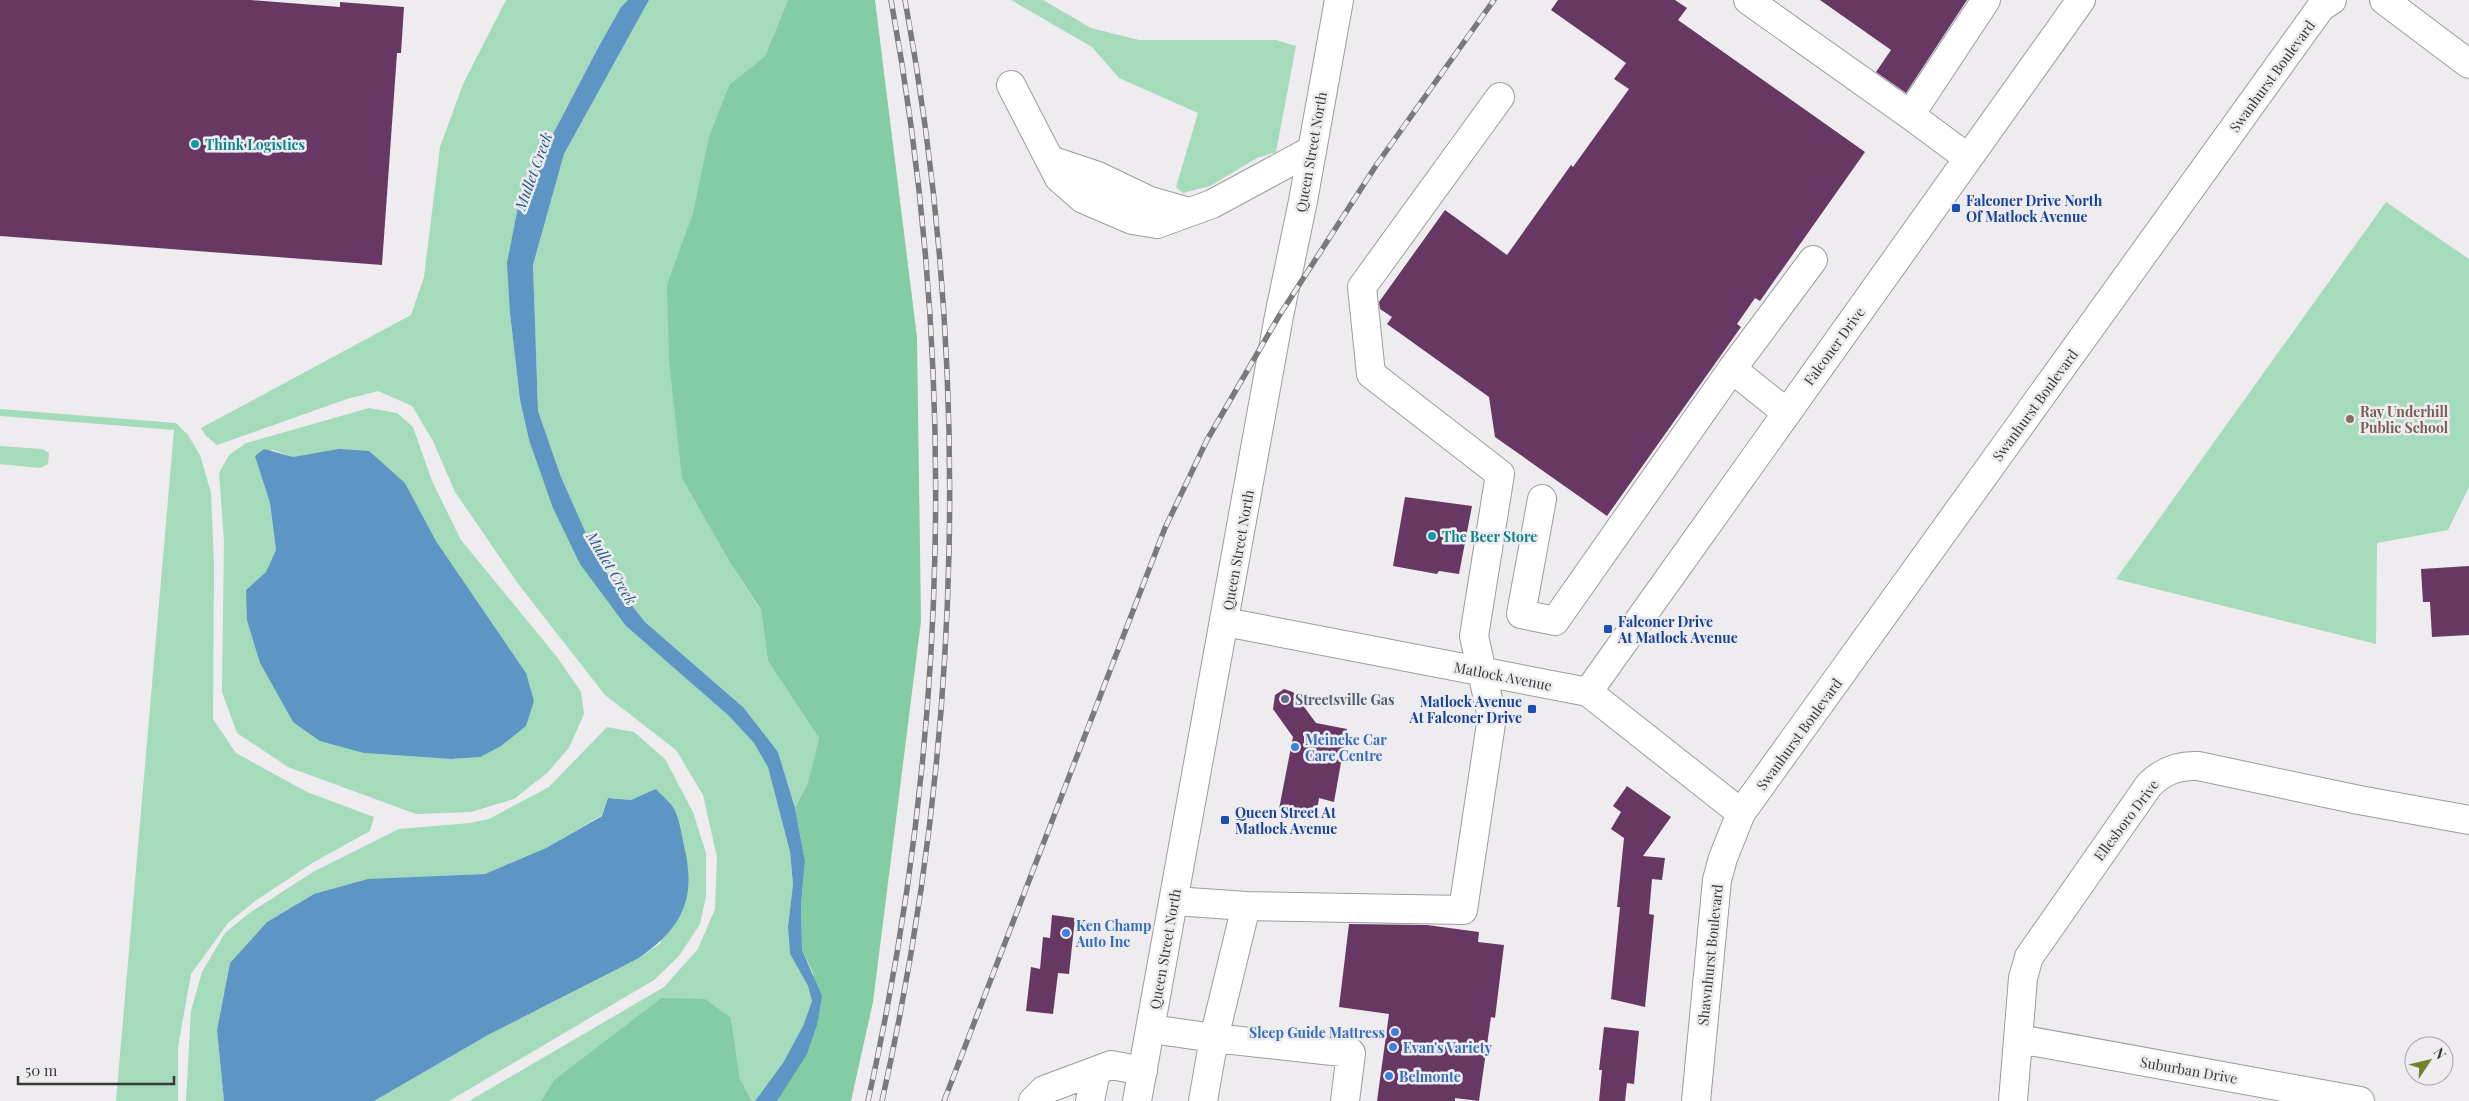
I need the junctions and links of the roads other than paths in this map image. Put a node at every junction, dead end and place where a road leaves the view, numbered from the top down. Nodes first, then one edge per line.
1 (1339, 0) edge
2 (1748, 0) edge
3 (1986, 0) edge
4 (2332, 0) edge
5 (2384, 0) edge
6 (2068, 5) edge
7 (2469, 64) edge
8 (1011, 85) dead end
9 (1500, 96) dead end
10 (1910, 116) junction
11 (1312, 150) junction
12 (1968, 158) junction
13 (1813, 260) dead end
14 (1732, 368) junction
15 (1787, 413) junction
16 (1542, 499) dead end
17 (1225, 622) junction
18 (1482, 672) junction
19 (1588, 692) junction
20 (1742, 813) junction
21 (2469, 820) edge
22 (1174, 901) junction
23 (1246, 906) junction
24 (1151, 1029) junction
25 (1214, 1038) junction
26 (2018, 1039) junction
27 (1143, 1071) junction
28 (1084, 1088) edge
29 (1033, 1101) edge
30 (1138, 1101) edge
31 (1203, 1101) edge
32 (1345, 1101) edge
33 (1696, 1101) edge
34 (2013, 1101) edge
35 (2360, 1101) edge

1 - 11 street, Queen Street North
2 - 10 street
3 - 10 street
4 - 20 street, Swanhurst Boulevard
5 - 7 street
6 - 12 street, Falconer Drive
8 - 11 street
9 - 18 street
10 - 12 street
11 - 17 street, Queen Street North
12 - 15 street, Falconer Drive
13 - 14 street
14 - 15 street
14 - 16 street
15 - 19 street, Falconer Drive
17 - 18 street, Matlock Avenue
17 - 22 street, Queen Street North
18 - 19 street, Matlock Avenue
18 - 23 street
19 - 20 street, Matlock Avenue
20 - 33 street, Shawnhurst Boulevard
21 - 26 street, Ellesboro Drive
22 - 23 street
22 - 24 street, Queen Street North
23 - 25 street
24 - 25 street
24 - 27 street, Queen Street North
25 - 31 street
25 - 32 street
26 - 34 street, Ellesboro Drive
26 - 35 street, Suburban Drive
27 - 28 street
27 - 30 street, Queen Street North
28 - 29 street

